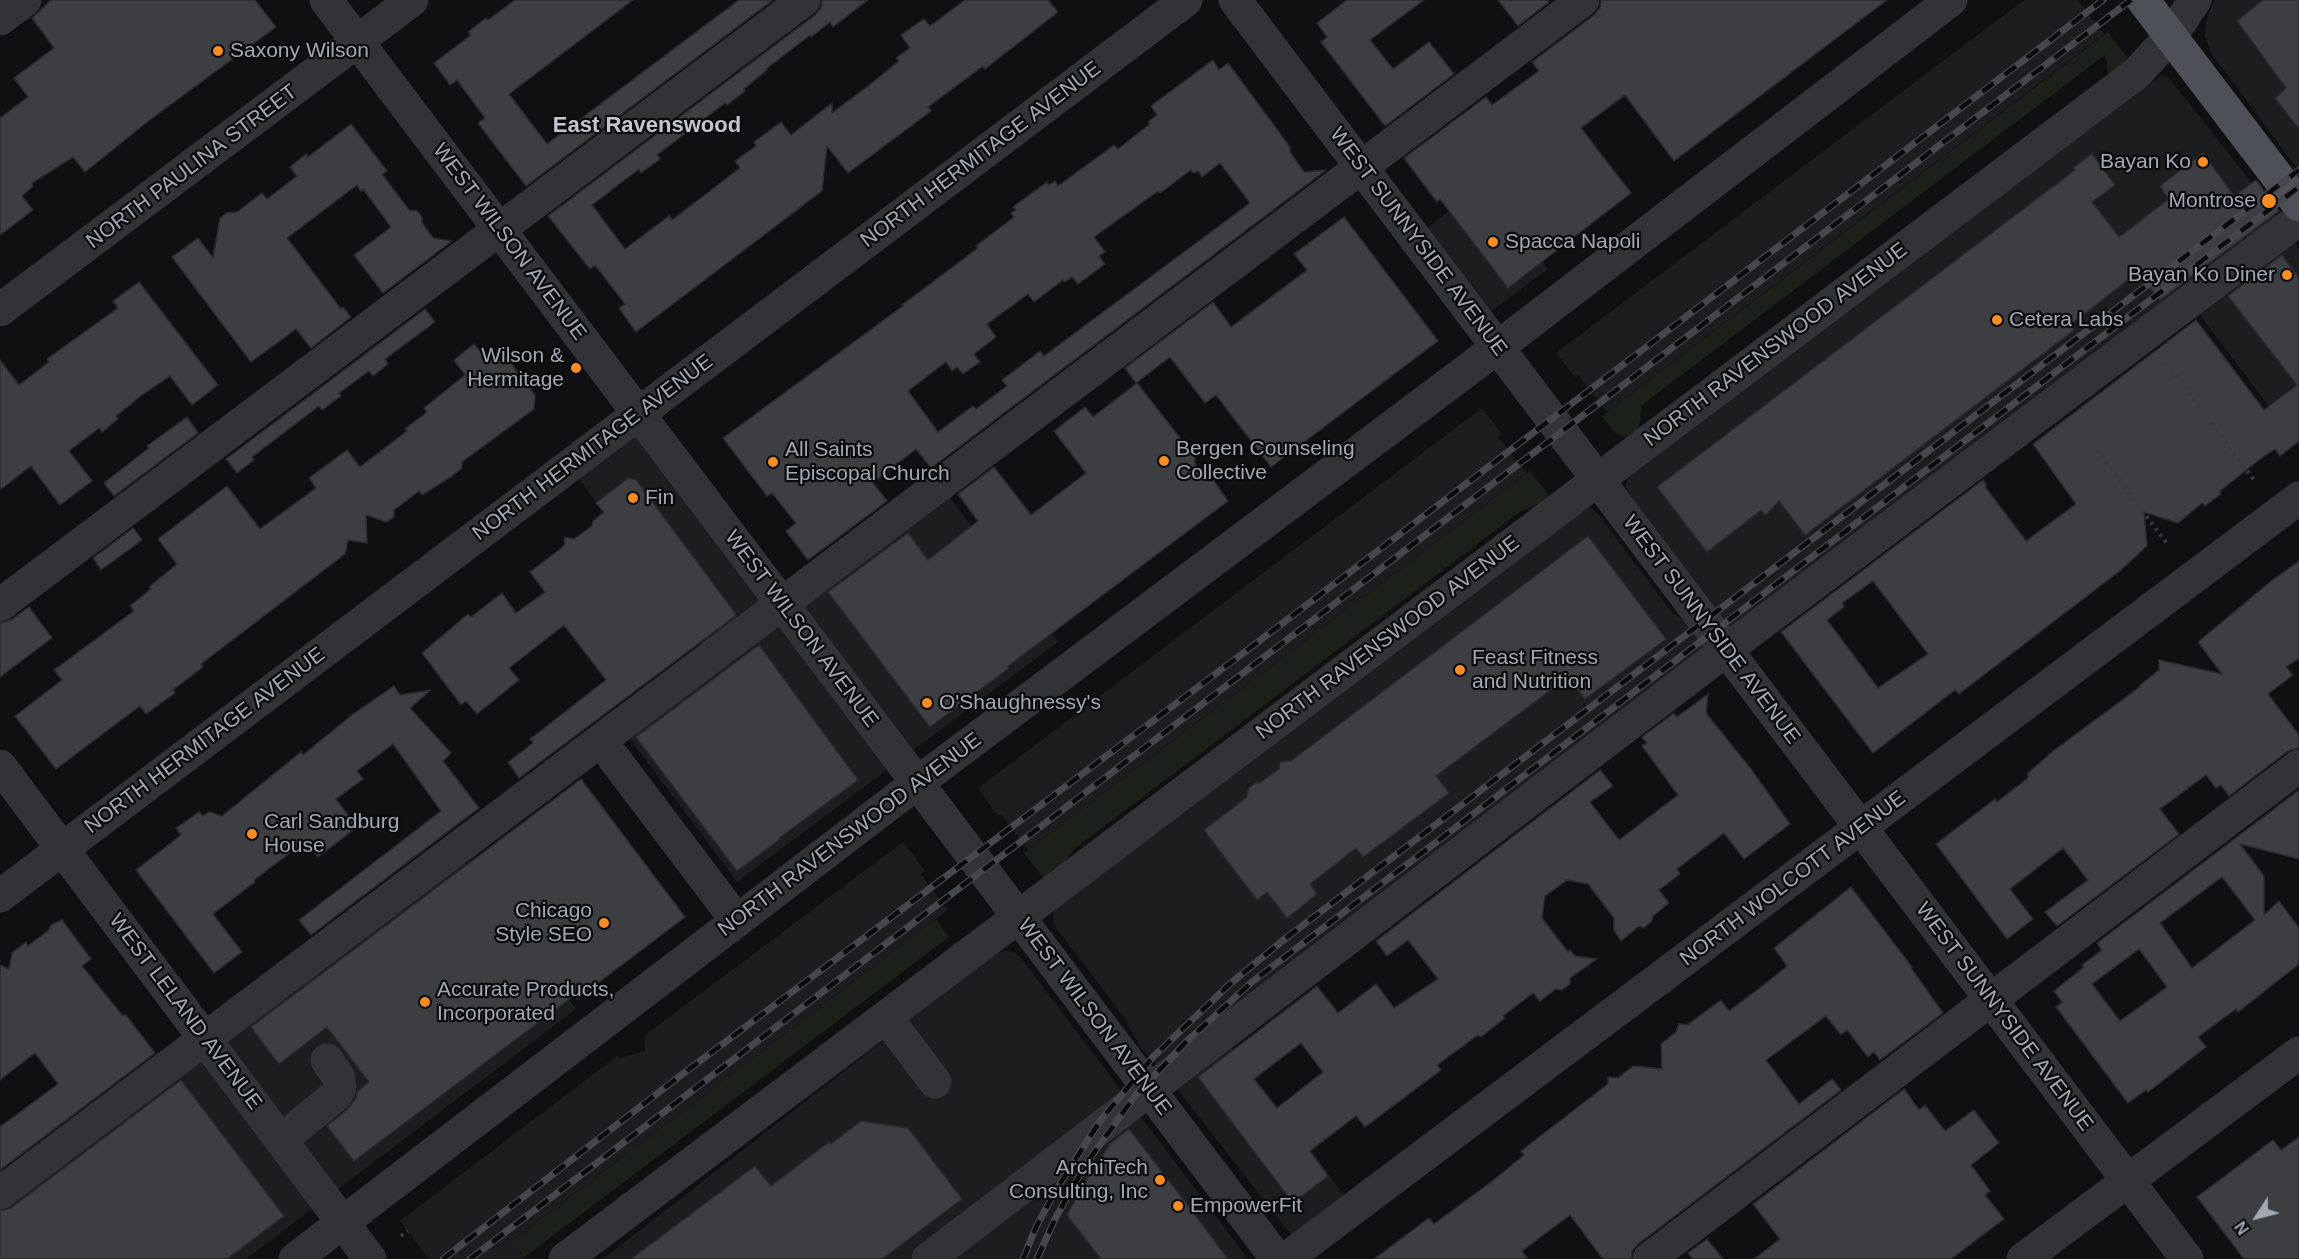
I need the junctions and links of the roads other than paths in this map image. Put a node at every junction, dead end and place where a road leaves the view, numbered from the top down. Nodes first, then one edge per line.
1 (25, 0) edge
2 (326, 0) edge
3 (412, 0) edge
4 (804, 0) edge
5 (1186, 0) edge
6 (1235, 0) edge
7 (1583, 0) edge
8 (1951, 0) edge
9 (2143, 0) edge
10 (2195, 0) edge
11 (0, 19) edge
12 (2171, 36) junction
13 (357, 41) junction
14 (1362, 168) junction
15 (2299, 205) edge
16 (2299, 219) edge
17 (499, 229) junction
18 (0, 310) edge
19 (1498, 347) junction
20 (638, 414) junction
21 (1597, 480) junction
22 (2299, 498) edge
23 (0, 605) edge
24 (783, 605) junction
25 (1727, 650) junction
26 (613, 757) dead end
27 (0, 765) edge
28 (2299, 766) edge
29 (917, 783) junction
30 (1860, 828) junction
31 (63, 849) junction
32 (0, 896) edge
33 (1018, 917) junction
34 (737, 921) junction
35 (1990, 1000) junction
36 (886, 1017) junction
37 (205, 1038) junction
38 (2299, 1053) edge
39 (327, 1060) dead end
40 (935, 1082) dead end
41 (1149, 1090) junction
42 (281, 1140) junction
43 (2129, 1182) junction
44 (0, 1193) edge
45 (343, 1223) junction
46 (295, 1259) edge
47 (370, 1259) edge
48 (565, 1259) edge
49 (928, 1259) edge
50 (1276, 1259) edge
51 (1286, 1259) edge
52 (1649, 1259) edge
53 (2023, 1259) edge
54 (2187, 1259) edge

1 - 11 street
2 - 13 street, WEST WILSON AVENUE
3 - 13 street, NORTH PAULINA STREET
4 - 17 street
5 - 20 street, NORTH HERMITAGE AVENUE
6 - 14 street, WEST SUNNYSIDE AVENUE
7 - 14 street
8 - 19 street, NORTH RAVENSWOOD AVENUE
9 - 12 main road
10 - 12 street, NORTH RAVENSWOOD AVENUE
12 - 15 main road
12 - 21 street, NORTH RAVENSWOOD AVENUE
13 - 17 street, WEST WILSON AVENUE
13 - 18 street, NORTH PAULINA STREET
14 - 19 street, WEST SUNNYSIDE AVENUE
14 - 24 street
16 - 25 street
17 - 20 street, WEST WILSON AVENUE
17 - 23 street
19 - 21 street, WEST SUNNYSIDE AVENUE
19 - 29 street, NORTH RAVENSWOOD AVENUE
20 - 24 street, WEST WILSON AVENUE
20 - 31 street, NORTH HERMITAGE AVENUE
21 - 25 street, WEST SUNNYSIDE AVENUE
21 - 33 street, NORTH RAVENSWOOD AVENUE
22 - 30 street, NORTH WOLCOTT AVENUE
24 - 29 street, WEST WILSON AVENUE
24 - 37 street
25 - 30 street, WEST SUNNYSIDE AVENUE
25 - 41 street
26 - 34 street
27 - 31 street, WEST LELAND AVENUE
28 - 35 street
29 - 33 street, WEST WILSON AVENUE
29 - 34 street, NORTH RAVENSWOOD AVENUE
30 - 35 street, WEST SUNNYSIDE AVENUE
30 - 51 street, NORTH WOLCOTT AVENUE
31 - 32 street, NORTH HERMITAGE AVENUE
31 - 37 street, WEST LELAND AVENUE
33 - 36 street, NORTH RAVENSWOOD AVENUE
33 - 41 street, WEST WILSON AVENUE
34 - 45 street, NORTH RAVENSWOOD AVENUE
35 - 43 street, WEST SUNNYSIDE AVENUE
35 - 52 street
36 - 40 street
36 - 48 street, NORTH RAVENSWOOD AVENUE
37 - 42 street, WEST LELAND AVENUE
37 - 44 street
38 - 43 street
39 - 42 street
41 - 49 street
41 - 50 street, WEST WILSON AVENUE
42 - 45 street, WEST LELAND AVENUE
43 - 53 street
43 - 54 street, WEST SUNNYSIDE AVENUE
45 - 46 street, NORTH RAVENSWOOD AVENUE
45 - 47 street, WEST LELAND AVENUE

